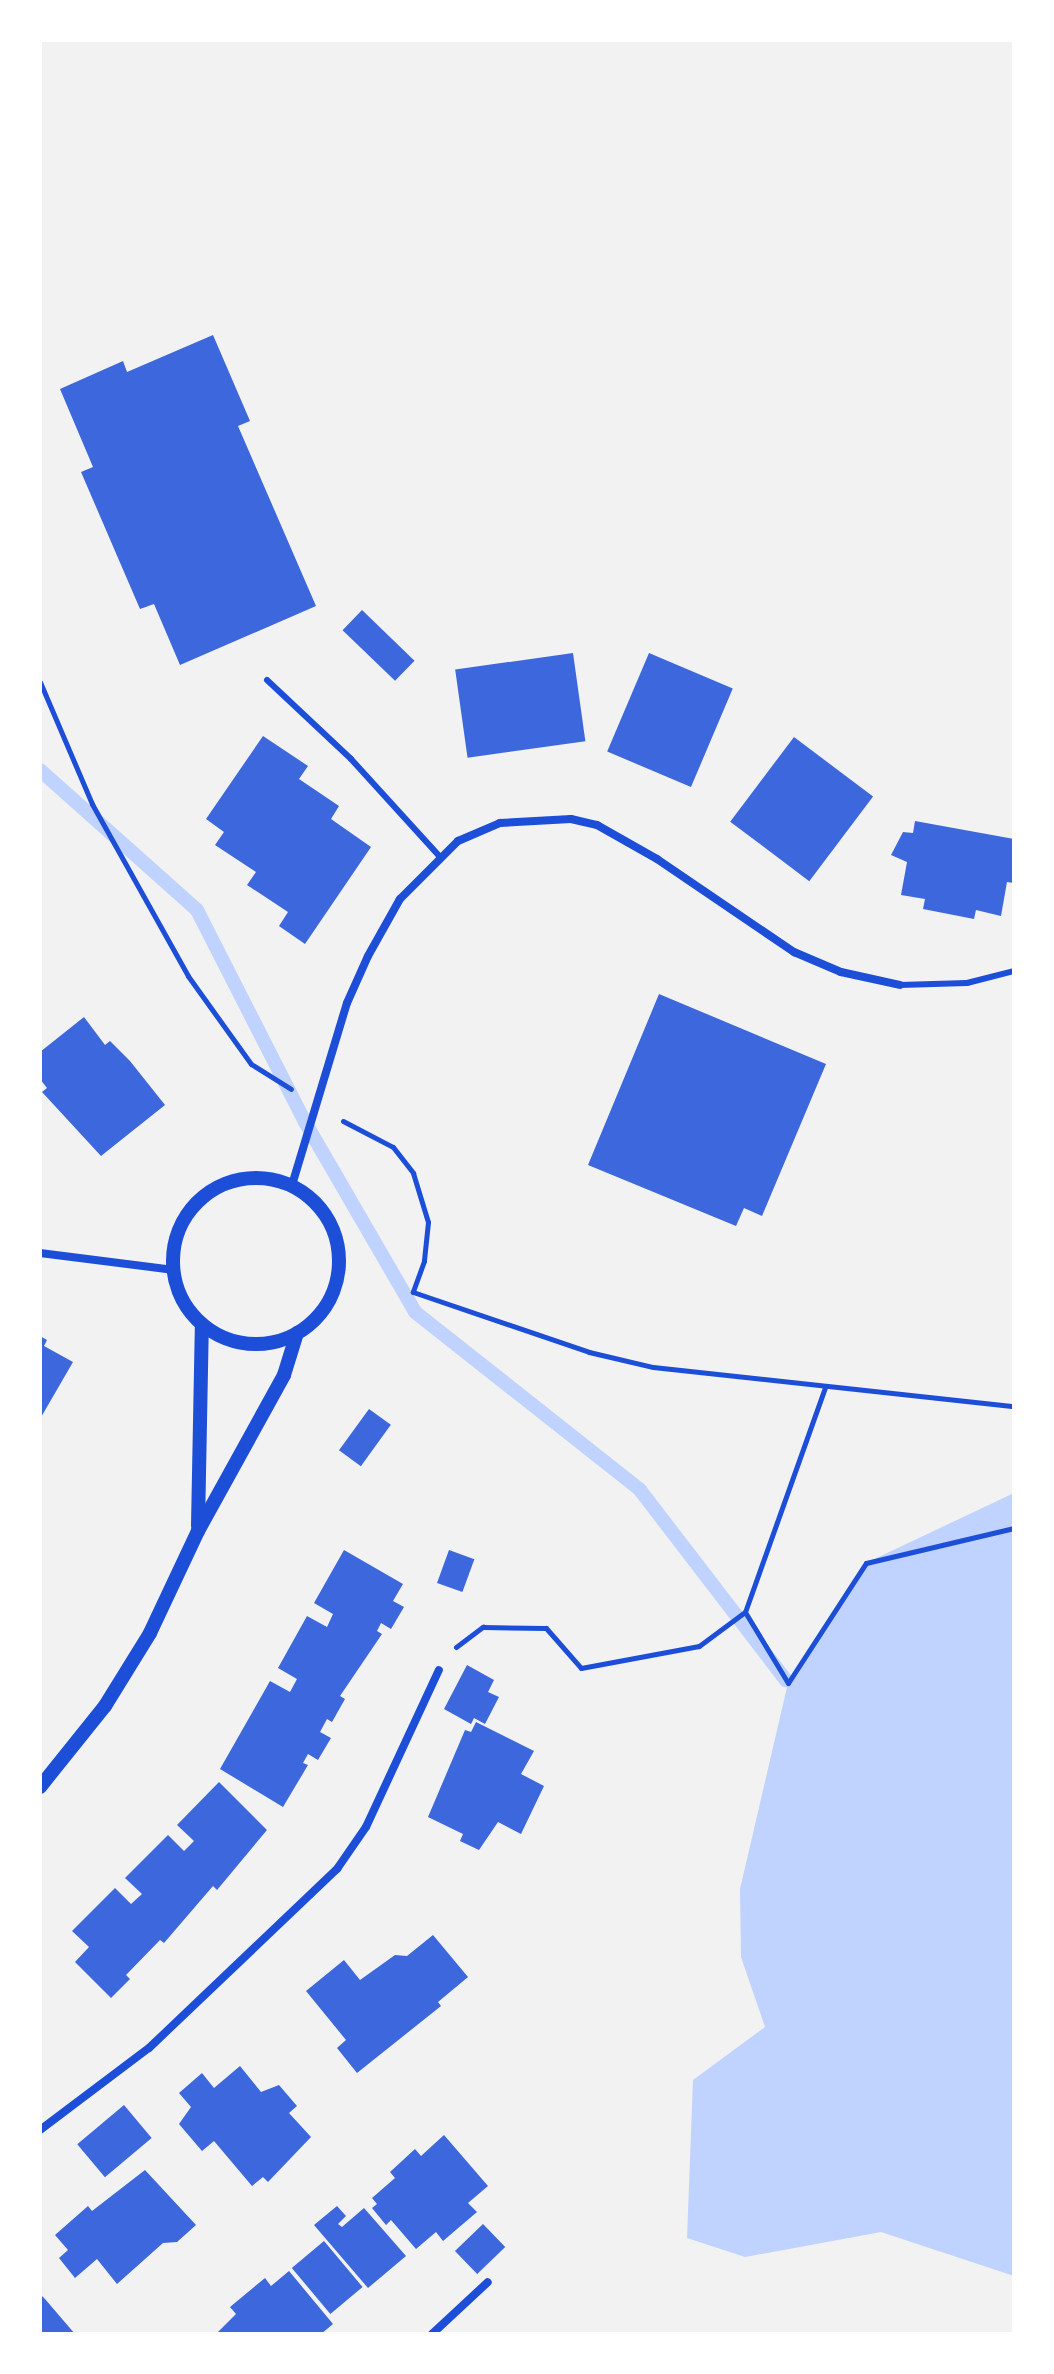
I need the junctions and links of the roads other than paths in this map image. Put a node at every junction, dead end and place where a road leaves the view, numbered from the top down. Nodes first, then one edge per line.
1 (267, 680) dead end
2 (441, 858) junction
3 (1014, 971) edge
4 (900, 985) joint
5 (292, 1185) junction
6 (40, 1253) edge
7 (174, 1270) junction
8 (202, 1324) junction
9 (297, 1333) junction
10 (198, 1531) junction
11 (439, 1670) road end
12 (40, 1787) edge
13 (40, 2130) edge
14 (488, 2282) dead end
15 (432, 2334) edge

1 - 2 lane
2 - 4 street
2 - 5 street
3 - 4 lane
5 - 7 street
5 - 9 street
6 - 7 street
7 - 8 street
8 - 9 street
8 - 10 street
9 - 10 street
10 - 12 street
11 - 13 street
14 - 15 street

